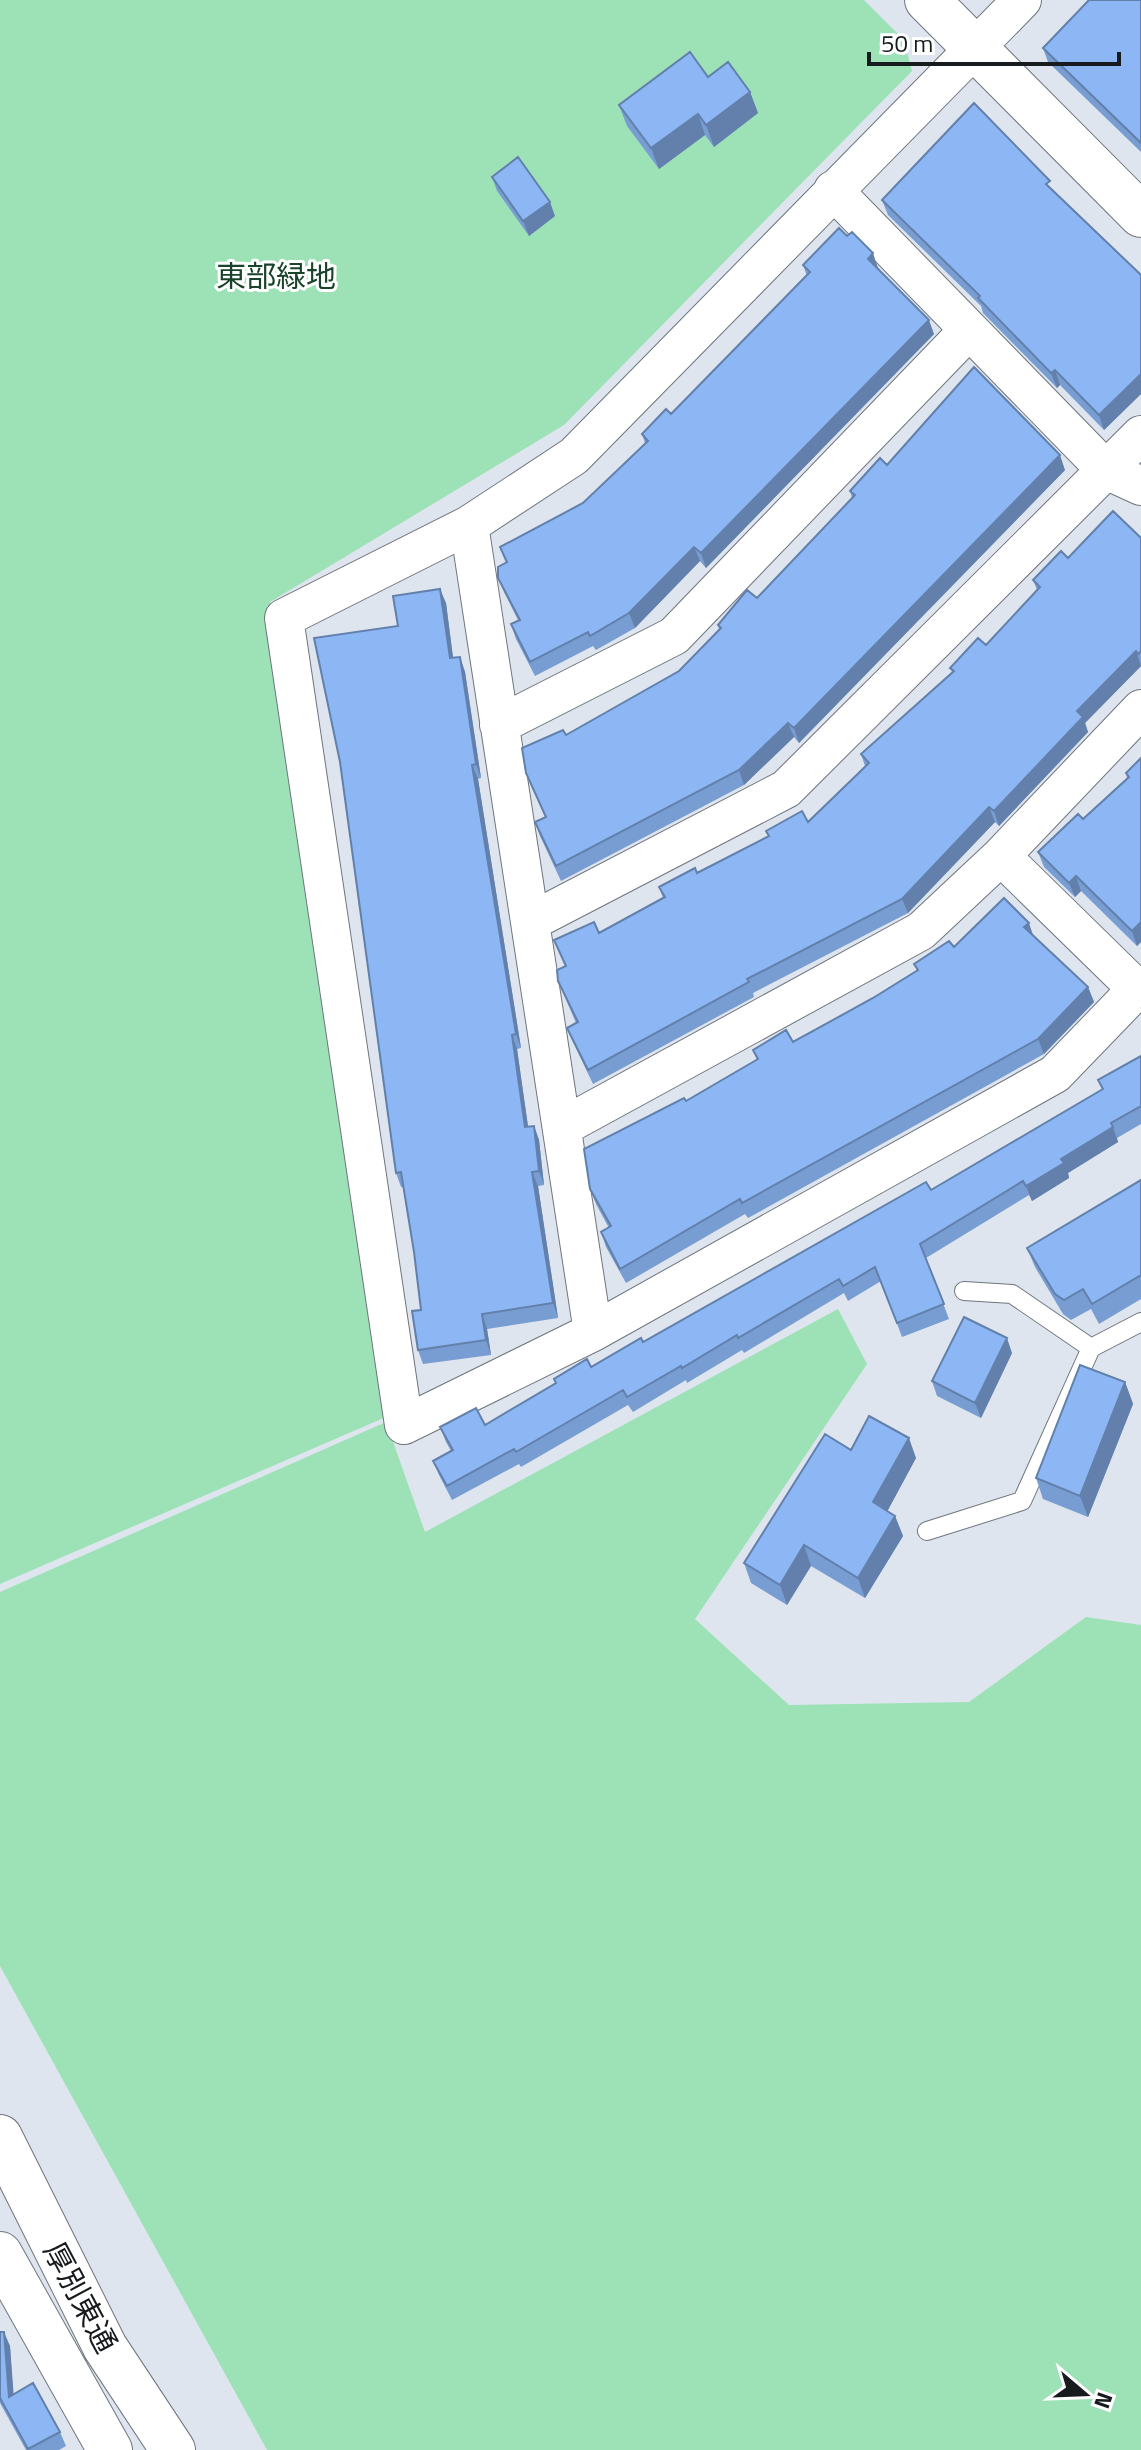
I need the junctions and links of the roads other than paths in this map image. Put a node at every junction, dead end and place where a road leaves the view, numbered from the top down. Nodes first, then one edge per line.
1 (927, 0) edge
2 (1022, 0) edge
3 (974, 48) junction
4 (833, 190) junction
5 (1141, 215) edge
6 (968, 331) junction
7 (1141, 435) edge
8 (1106, 470) junction
9 (1141, 486) edge
10 (469, 525) junction
11 (1141, 709) edge
12 (499, 725) junction
13 (1001, 856) junction
14 (530, 922) junction
15 (1139, 987) edge
16 (564, 1126) junction
17 (964, 1291) dead end
18 (1141, 1322) edge
19 (593, 1332) junction
20 (1091, 1348) junction
21 (927, 1531) dead end
22 (0, 2137) edge
23 (0, 2254) edge
24 (110, 2450) edge
25 (173, 2450) edge

1 - 3 street
2 - 3 street
3 - 4 street
3 - 5 street
4 - 6 street
4 - 10 street
6 - 8 street
6 - 12 street
7 - 8 street
8 - 9 street
8 - 14 street
10 - 12 street
10 - 19 street
11 - 13 street
12 - 14 street
13 - 15 street
13 - 16 street
14 - 16 street
15 - 19 street
16 - 19 street
17 - 20 lane
18 - 20 lane
20 - 21 lane
22 - 25 street, 厚別東通
23 - 24 street, 厚別東通

